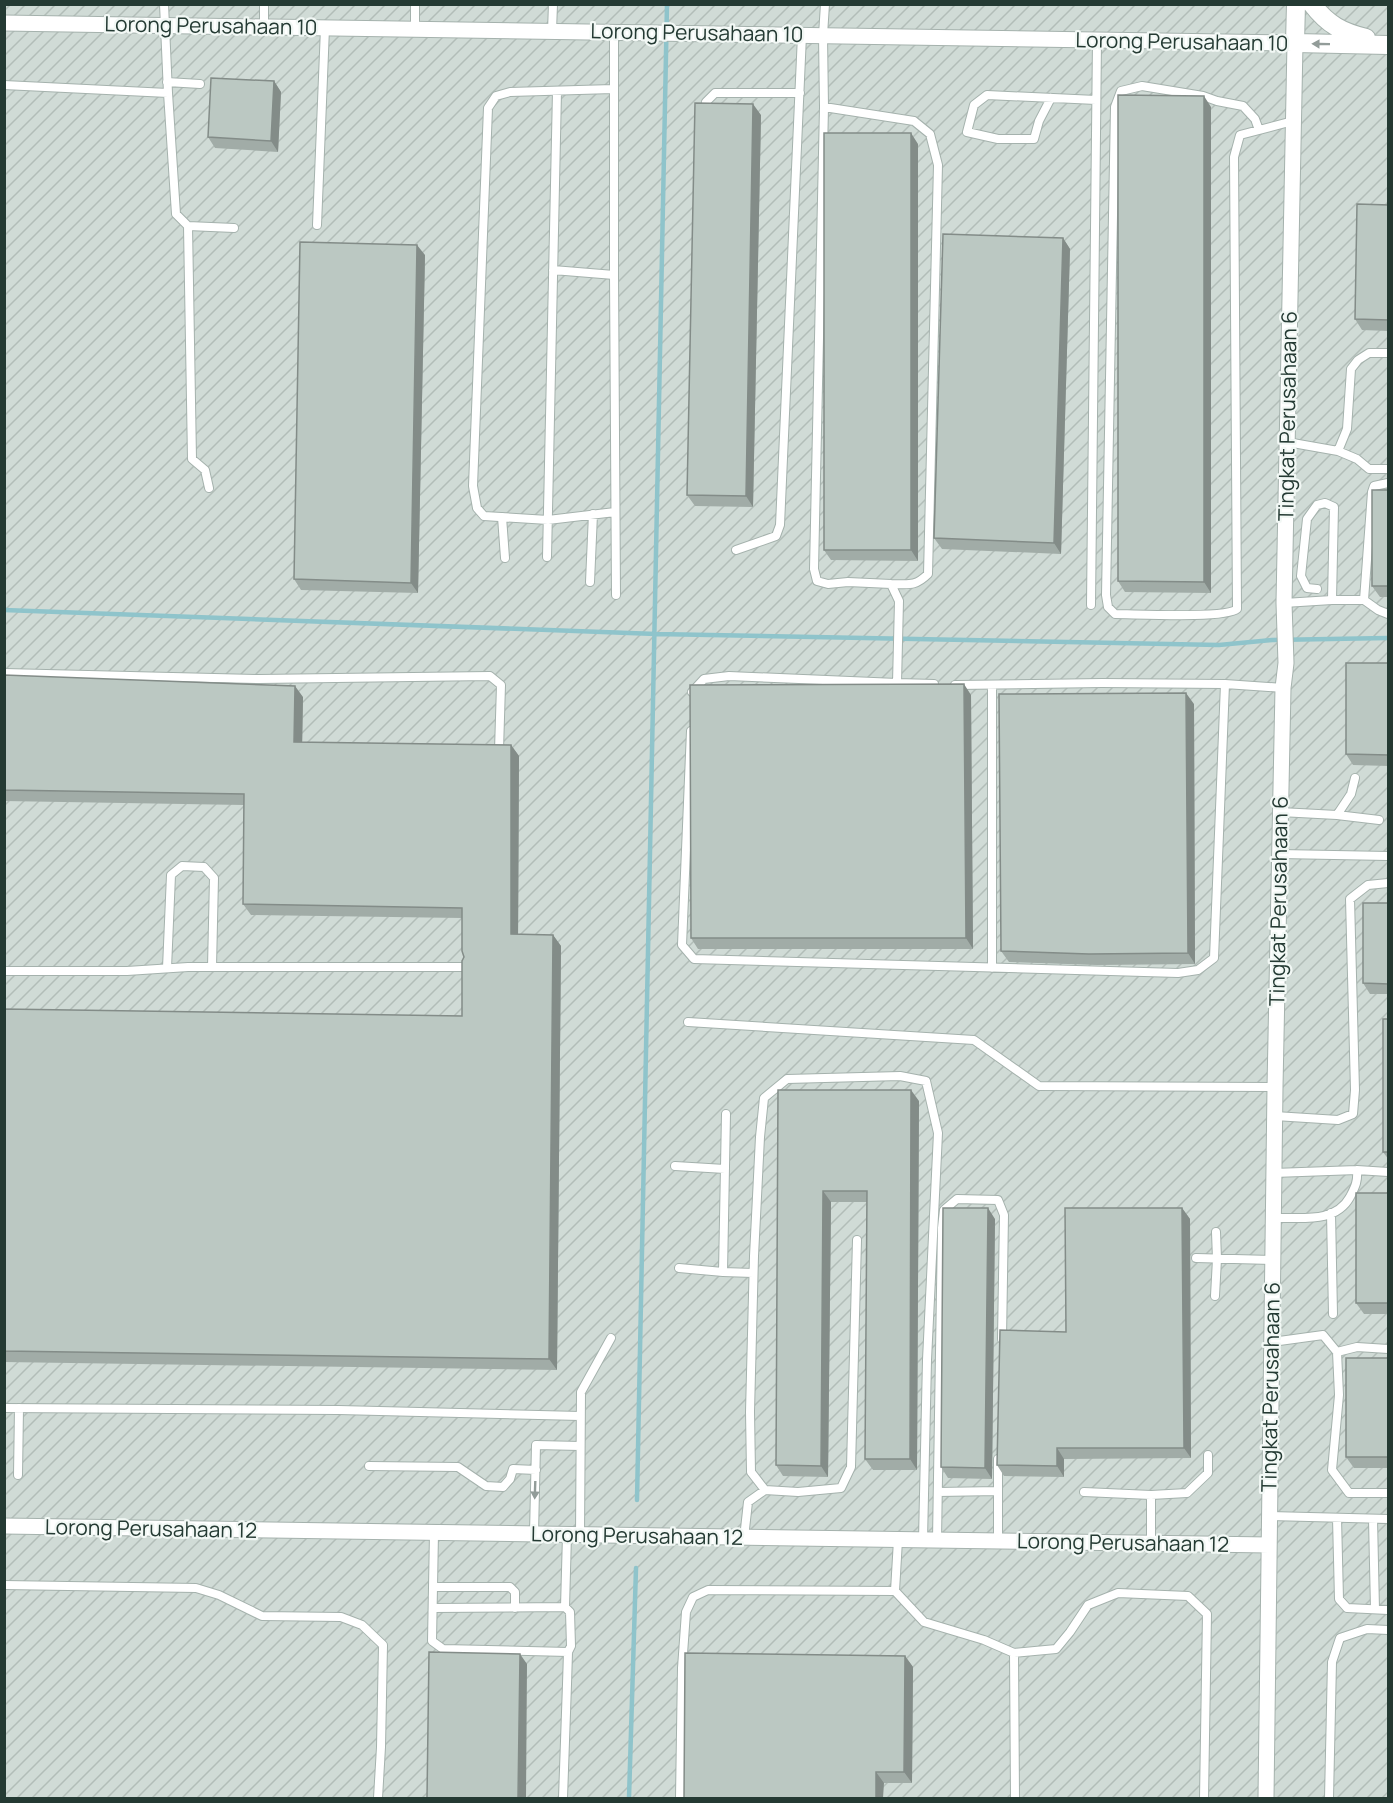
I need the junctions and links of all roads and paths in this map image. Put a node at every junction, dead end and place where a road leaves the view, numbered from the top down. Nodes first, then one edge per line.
1 (164, 4) edge
2 (264, 4) edge
3 (415, 4) edge
4 (553, 4) edge
5 (825, 4) edge
6 (1296, 4) edge
7 (1312, 4) edge
8 (4, 22) edge
9 (166, 25) junction
10 (264, 27) junction
11 (325, 28) junction
12 (415, 29) junction
13 (552, 31) junction
14 (614, 32) junction
15 (802, 35) junction
16 (823, 35) junction
17 (1097, 40) junction
18 (1295, 44) junction
19 (1389, 44) edge
20 (167, 82) junction
21 (200, 84) dead end
22 (4, 85) edge
23 (614, 89) junction
24 (557, 91) junction
25 (168, 93) junction
26 (800, 93) junction
27 (1051, 98) junction
28 (1096, 100) junction
29 (706, 102) edge
30 (824, 107) junction
31 (1293, 121) junction
32 (1259, 130) junction
33 (317, 225) dead end
34 (188, 226) junction
35 (234, 228) dead end
36 (553, 270) junction
37 (614, 275) junction
38 (1389, 353) edge
39 (1287, 442) junction
40 (1338, 451) junction
41 (1389, 469) edge
42 (1389, 483) edge
43 (209, 488) dead end
44 (615, 512) junction
45 (593, 514) junction
46 (502, 517) junction
47 (548, 520) junction
48 (736, 550) dead end
49 (547, 557) dead end
50 (505, 558) dead end
51 (590, 582) dead end
52 (891, 584) junction
53 (1317, 589) dead end
54 (616, 595) dead end
55 (1332, 600) junction
56 (1364, 600) junction
57 (1284, 603) junction
58 (1090, 604) dead end
59 (1389, 614) edge
60 (4, 673) edge
61 (897, 683) junction
62 (1225, 684) junction
63 (938, 685) edge
64 (949, 685) edge
65 (992, 686) junction
66 (1283, 688) junction
67 (692, 701) edge
68 (691, 721) edge
69 (499, 750) edge
70 (1355, 778) dead end
71 (1280, 812) junction
72 (1337, 815) junction
73 (1379, 820) dead end
74 (1280, 854) junction
75 (1389, 856) edge
76 (1389, 883) edge
77 (212, 967) junction
78 (466, 967) edge
79 (167, 968) junction
80 (992, 968) junction
81 (4, 970) edge
82 (688, 1022) dead end
83 (1275, 1087) junction
84 (726, 1114) dead end
85 (1275, 1116) junction
86 (675, 1166) dead end
87 (725, 1169) junction
88 (1357, 1170) junction
89 (1389, 1172) edge
90 (1274, 1173) junction
91 (1331, 1213) junction
92 (1274, 1218) junction
93 (1216, 1232) dead end
94 (857, 1240) dead end
95 (1196, 1258) dead end
96 (1217, 1259) junction
97 (1273, 1260) junction
98 (680, 1268) dead end
99 (723, 1272) junction
100 (753, 1273) junction
101 (1215, 1296) dead end
102 (1333, 1314) dead end
103 (611, 1338) dead end
104 (1272, 1342) junction
105 (1001, 1348) edge
106 (1389, 1349) edge
107 (1337, 1352) junction
108 (4, 1407) edge
109 (19, 1408) junction
110 (580, 1416) junction
111 (580, 1446) junction
112 (999, 1455) edge
113 (1208, 1455) dead end
114 (369, 1466) dead end
115 (536, 1470) junction
116 (18, 1475) dead end
117 (765, 1490) junction
118 (998, 1491) junction
119 (938, 1492) junction
120 (1084, 1492) dead end
121 (1389, 1493) edge
122 (1151, 1495) junction
123 (1270, 1516) junction
124 (1337, 1518) junction
125 (1373, 1519) junction
126 (1389, 1519) edge
127 (4, 1526) edge
128 (434, 1533) junction
129 (534, 1534) junction
130 (573, 1535) junction
131 (744, 1538) junction
132 (898, 1540) junction
133 (930, 1540) junction
134 (998, 1541) junction
135 (1151, 1544) junction
136 (1269, 1545) junction
137 (4, 1586) edge
138 (433, 1587) junction
139 (896, 1591) junction
140 (565, 1607) junction
141 (433, 1608) junction
142 (515, 1608) junction
143 (1375, 1609) junction
144 (1389, 1610) edge
145 (1389, 1630) edge
146 (568, 1652) junction
147 (1014, 1653) junction
148 (378, 1798) edge
149 (563, 1798) edge
150 (680, 1798) edge
151 (1015, 1798) edge
152 (1204, 1798) edge
153 (1266, 1798) edge
154 (1329, 1798) edge

1 - 9 lane
2 - 10 lane
3 - 12 lane
4 - 13 lane
5 - 16 lane
6 - 18 street, Tingkat Perusahaan 6
7 - 19 street
8 - 9 street, Lorong Perusahaan 10
9 - 10 street, Lorong Perusahaan 10
9 - 20 lane
10 - 11 street, Lorong Perusahaan 10
11 - 12 street, Lorong Perusahaan 10
11 - 33 lane
12 - 13 street, Lorong Perusahaan 10
13 - 14 street, Lorong Perusahaan 10
14 - 15 street, Lorong Perusahaan 10
14 - 23 lane
15 - 16 street, Lorong Perusahaan 10
15 - 26 lane
16 - 17 street, Lorong Perusahaan 10
16 - 30 lane
17 - 18 street, Lorong Perusahaan 10
17 - 28 lane
19 -> 18 street, Lorong Perusahaan 10
18 - 31 street, Tingkat Perusahaan 6
20 - 21 lane
20 - 25 lane
22 - 25 lane
23 - 24 lane
23 - 37 lane
24 - 36 lane
24 - 46 lane
25 - 34 lane
26 - 29 lane
26 - 48 lane
27 - 27 lane
27 - 28 lane
28 - 58 lane
30 - 52 lane
30 - 52 lane
31 - 32 lane
31 - 39 street, Tingkat Perusahaan 6
32 - 32 lane
34 - 35 lane
34 - 43 lane
36 - 37 lane
36 - 47 lane
37 - 44 lane
38 - 40 lane
39 - 40 lane
39 - 57 street, Tingkat Perusahaan 6
40 - 41 lane
42 - 56 lane
44 - 45 lane
44 - 54 lane
45 - 47 lane
45 - 51 lane
46 - 47 lane
46 - 50 lane
47 - 49 lane
52 - 61 lane
53 - 55 lane
55 - 56 lane
55 - 57 lane
56 - 59 lane
57 - 66 street, Tingkat Perusahaan 6
60 - 69 lane
61 - 63 lane
61 - 67 lane
62 - 65 lane
62 - 66 lane
62 - 80 lane
64 - 65 lane
65 - 80 lane
66 - 71 street, Tingkat Perusahaan 6
68 - 80 lane
70 - 72 lane
71 - 72 lane
71 - 74 street, Tingkat Perusahaan 6
72 - 73 lane
74 - 75 lane
74 - 83 street, Tingkat Perusahaan 6
76 - 85 lane
77 - 78 lane
77 - 79 lane
77 - 79 lane
79 - 81 lane
82 - 83 lane
83 - 85 street, Tingkat Perusahaan 6
84 - 87 lane
85 - 90 street, Tingkat Perusahaan 6
86 - 87 lane
87 - 99 lane
88 - 89 lane
88 - 90 lane
88 - 91 lane
90 - 92 street, Tingkat Perusahaan 6
91 - 92 lane
91 - 102 lane
92 - 97 street, Tingkat Perusahaan 6
93 - 96 lane
94 - 117 lane
95 - 96 lane
96 - 97 lane
96 - 101 lane
97 - 104 street, Tingkat Perusahaan 6
98 - 99 lane
99 - 100 lane
100 - 117 lane
100 - 133 lane
103 - 110 lane
104 - 107 lane
104 - 123 street, Tingkat Perusahaan 6
105 - 119 lane
106 - 107 lane
107 - 121 lane
108 - 109 lane
109 - 110 lane
109 - 116 lane
110 - 111 lane
111 - 115 lane
111 - 130 lane
112 - 118 lane
113 - 122 lane
114 - 115 lane
115 -> 129 lane
117 - 131 lane
118 - 119 lane
118 - 134 lane
119 - 133 lane
120 - 122 lane
122 - 135 lane
123 - 124 lane
123 - 136 street, Tingkat Perusahaan 6
124 - 125 lane
124 - 143 lane
125 - 126 lane
125 - 143 lane
127 - 128 street, Lorong Perusahaan 12
128 - 129 street, Lorong Perusahaan 12
128 - 138 lane
129 - 130 street, Lorong Perusahaan 12
130 - 131 street, Lorong Perusahaan 12
130 - 140 lane
131 - 132 street, Lorong Perusahaan 12
132 - 133 street, Lorong Perusahaan 12
132 - 139 lane
133 - 134 street, Lorong Perusahaan 12
134 - 135 street, Lorong Perusahaan 12
135 - 136 street, Lorong Perusahaan 12
136 - 153 street, Tingkat Perusahaan 6
137 - 148 lane
138 - 141 lane
138 - 142 lane
139 - 147 lane
139 - 150 lane
140 - 142 lane
140 - 146 lane
141 - 142 lane
141 - 146 lane
143 - 144 lane
145 - 154 lane
146 - 149 lane
147 - 151 lane
147 - 152 lane

